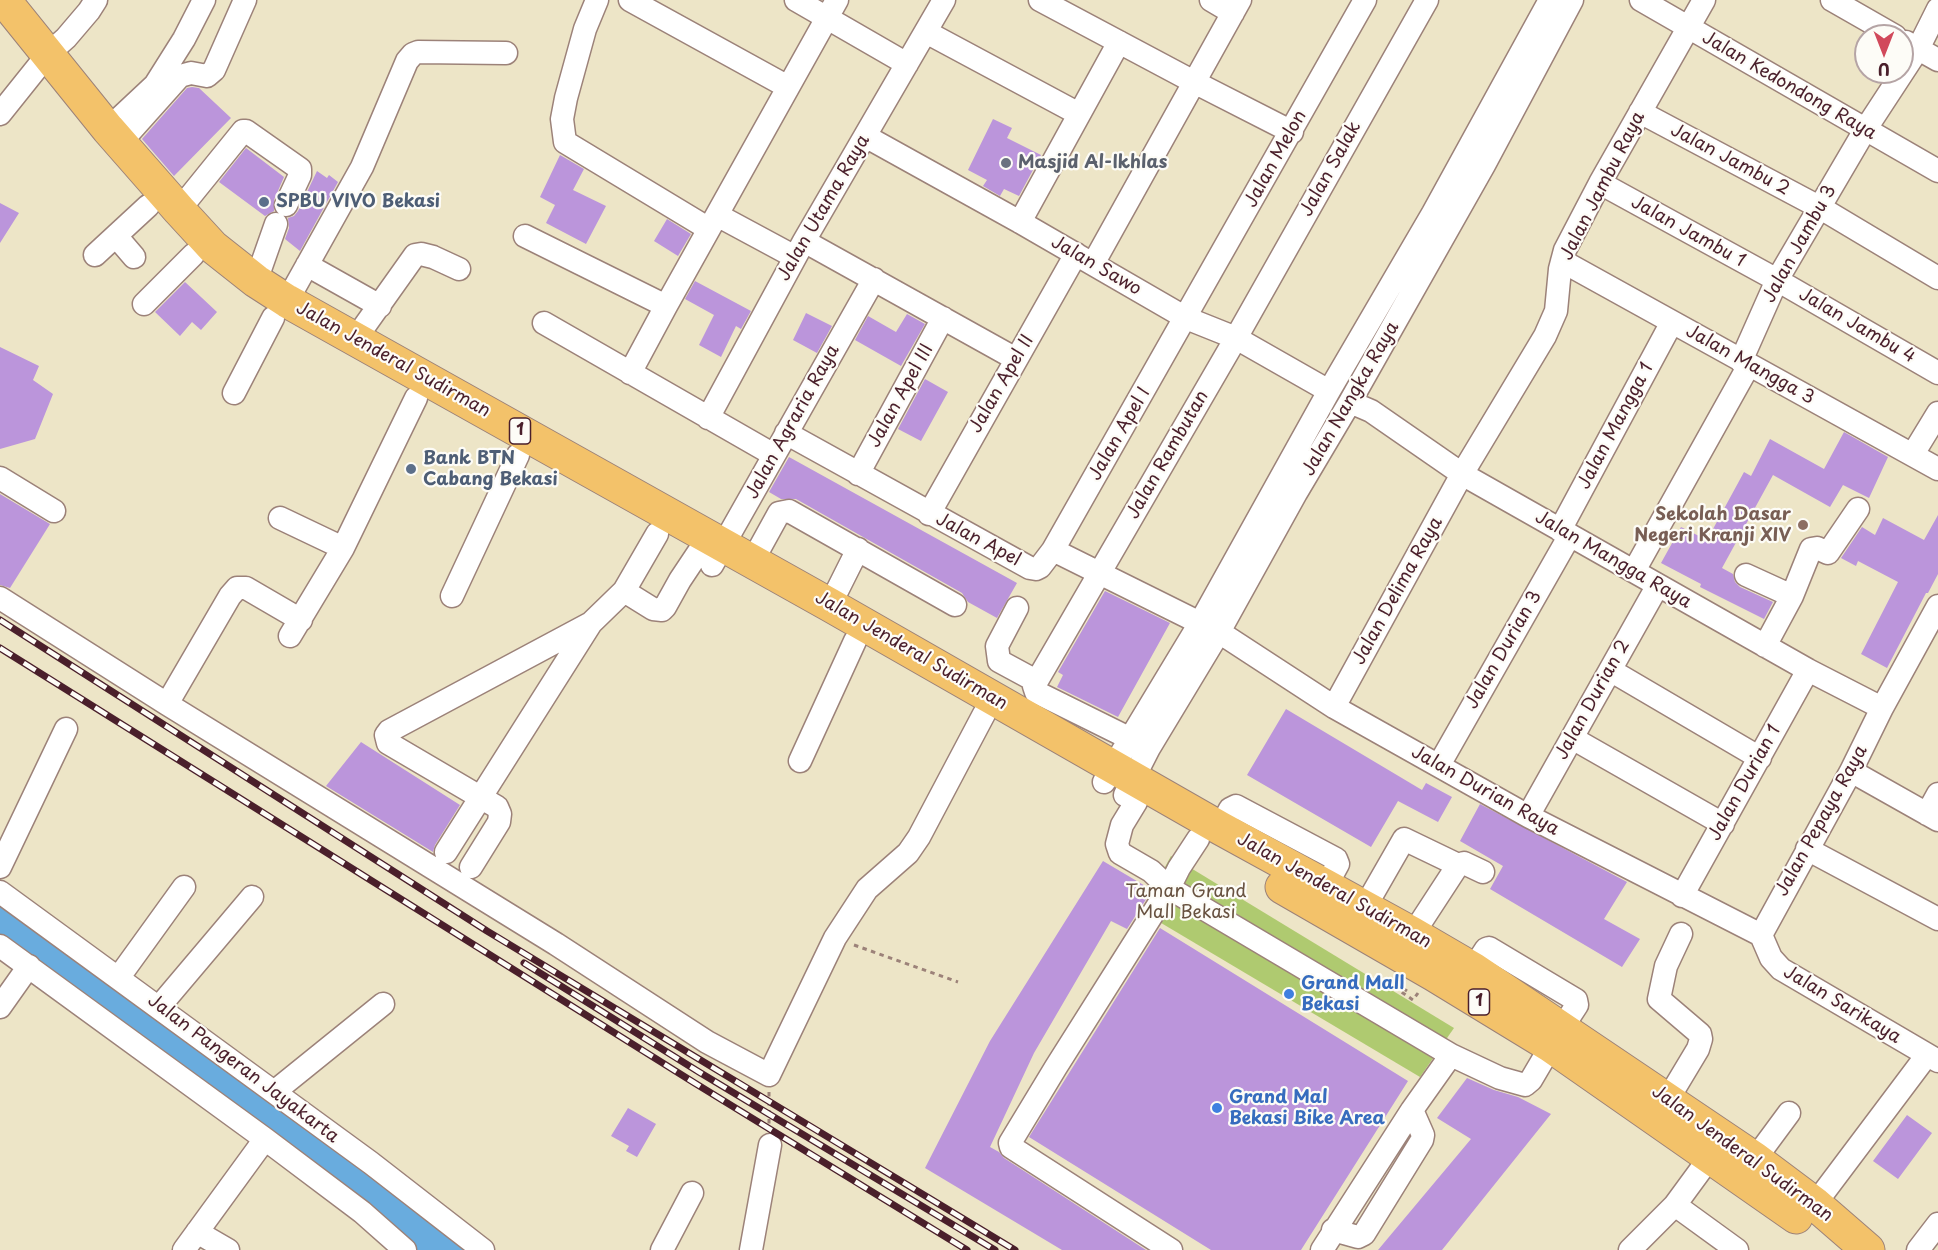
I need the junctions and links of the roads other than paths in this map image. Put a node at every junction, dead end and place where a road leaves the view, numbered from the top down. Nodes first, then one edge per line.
1 (4, 0) edge
2 (96, 0) edge
3 (204, 0) edge
4 (245, 0) edge
5 (597, 0) edge
6 (630, 0) edge
7 (796, 0) edge
8 (944, 0) edge
9 (1040, 0) edge
10 (1211, 0) edge
11 (1365, 0) edge
12 (1427, 0) edge
13 (1550, 0) edge
14 (1572, 0) edge
15 (1641, 0) edge
16 (1704, 0) edge
17 (1832, 0) edge
18 (1237, 6) edge
19 (832, 9) edge
20 (1938, 9) edge
21 (1874, 24) edge
22 (0, 27) edge
23 (1688, 27) junction
24 (926, 32) junction
25 (1119, 42) junction
26 (1920, 50) edge
27 (506, 53) dead end
28 (41, 63) junction
29 (907, 64) junction
30 (1194, 82) junction
31 (788, 87) junction
32 (1640, 112) junction
33 (0, 114) edge
34 (1079, 114) junction
35 (1865, 130) junction
36 (1292, 132) junction
37 (114, 136) junction
38 (865, 136) junction
39 (1465, 153) junction
40 (1484, 165) junction
41 (1938, 171) edge
42 (1600, 183) junction
43 (1819, 207) junction
44 (164, 208) junction
45 (1441, 218) junction
46 (713, 222) junction
47 (1020, 222) junction
48 (116, 236) junction
49 (525, 236) dead end
50 (800, 249) junction
51 (95, 255) dead end
52 (193, 255) junction
53 (134, 257) dead end
54 (1084, 259) junction
55 (1562, 261) junction
56 (307, 265) junction
57 (459, 269) dead end
58 (1938, 278) edge
59 (874, 279) junction
60 (1777, 280) junction
61 (256, 281) junction
62 (144, 304) dead end
63 (380, 306) junction
64 (666, 306) junction
65 (280, 310) junction
66 (943, 318) junction
67 (1186, 318) junction
68 (1672, 322) junction
69 (544, 323) dead end
70 (356, 338) junction
71 (1236, 338) junction
72 (1016, 359) junction
73 (1745, 363) junction
74 (1938, 372) edge
75 (630, 373) junction
76 (1329, 391) junction
77 (234, 393) dead end
78 (416, 398) junction
79 (1350, 402) junction
80 (1938, 412) edge
81 (708, 418) junction
82 (786, 433) junction
83 (1913, 454) junction
84 (518, 455) junction
85 (774, 455) junction
86 (1938, 469) edge
87 (858, 474) junction
88 (1462, 474) junction
89 (0, 478) edge
90 (1287, 487) junction
91 (1858, 509) dead end
92 (54, 511) dead end
93 (929, 514) junction
94 (280, 518) dead end
95 (1565, 532) junction
96 (657, 534) junction
97 (343, 548) junction
98 (858, 549) junction
99 (1053, 550) junction
100 (710, 551) junction
101 (752, 562) junction
102 (1100, 572) junction
103 (1634, 572) junction
104 (1746, 575) dead end
105 (1658, 585) junction
106 (624, 591) junction
107 (452, 596) dead end
108 (1792, 596) junction
109 (0, 598) edge
110 (830, 605) junction
111 (955, 605) dead end
112 (1938, 606) edge
113 (1017, 608) dead end
114 (591, 623) junction
115 (1209, 628) junction
116 (855, 641) junction
117 (1765, 646) junction
118 (1610, 670) junction
119 (1808, 670) junction
120 (1032, 696) junction
121 (166, 704) junction
122 (1334, 707) junction
123 (1882, 708) junction
124 (984, 714) junction
125 (66, 729) dead end
126 (1572, 738) junction
127 (1140, 743) junction
128 (1760, 758) junction
129 (800, 761) dead end
130 (1439, 765) junction
131 (1851, 771) junction
132 (1122, 785) junction
133 (481, 797) junction
134 (1934, 809) edge
135 (1528, 816) junction
136 (1723, 824) junction
137 (1209, 834) junction
138 (1807, 849) junction
139 (447, 852) dead end
140 (1458, 865) junction
141 (0, 867) edge
142 (471, 867) dead end
143 (1483, 872) dead end
144 (184, 887) dead end
145 (1169, 888) junction
146 (0, 892) edge
147 (1682, 896) junction
148 (252, 897) dead end
149 (1365, 907) junction
150 (1938, 919) edge
151 (1413, 934) junction
152 (1681, 934) dead end
153 (1761, 935) junction
154 (0, 946) edge
155 (29, 966) junction
156 (119, 977) junction
157 (383, 1004) dead end
158 (0, 1007) edge
159 (159, 1007) junction
160 (1557, 1037) junction
161 (1451, 1055) junction
162 (1933, 1058) edge
163 (274, 1092) junction
164 (1668, 1099) junction
165 (1789, 1113) dead end
166 (265, 1139) junction
167 (770, 1145) road end
168 (1716, 1148) junction
169 (1755, 1159) junction
170 (692, 1193) dead end
171 (1815, 1204) junction
172 (1675, 1205) junction
173 (1938, 1224) edge
174 (191, 1241) edge
175 (228, 1250) edge
176 (405, 1250) edge
177 (483, 1250) edge
178 (662, 1250) edge
179 (751, 1250) edge
180 (1171, 1250) edge
181 (1322, 1250) edge
182 (1630, 1250) edge
183 (1737, 1250) edge
184 (1837, 1250) edge
185 (1868, 1250) edge
186 (1918, 1250) edge

1 - 28 highway, Jalan Jenderal Sudirman / 1
2 - 28 street
3 - 37 street
4 - 37 street
5 - 46 street
6 - 31 street
7 - 19 street
8 - 24 street, Jalan Utama Raya
9 - 25 street
10 - 18 street
11 - 36 street, Jalan Melon
12 - 71 street, Jalan Salak
13 - 39 street, Jalan Nangka Raya
14 - 40 street, Jalan Nangka Raya
15 - 23 street, Jalan Kedondong Raya
16 - 23 street, Jalan Jambu Raya
17 - 21 street
18 - 30 street, Jalan Apel II
19 - 29 street
19 - 31 street
20 - 26 street, Jalan Jambu 3
22 - 28 highway, Jalan Jenderal Sudirman / 1
23 - 32 street, Jalan Jambu Raya
23 - 35 street, Jalan Kedondong Raya
24 - 29 street, Jalan Utama Raya
24 - 34 street
25 - 30 street
25 - 34 street
26 - 35 street, Jalan Jambu 3
27 - 56 street
28 - 33 street
28 - 37 highway, Jalan Jenderal Sudirman / 1
28 - 44 highway, Jalan Jenderal Sudirman / 1
29 - 38 street, Jalan Utama Raya
30 - 36 street
30 - 54 street, Jalan Apel II
31 - 46 street
32 - 42 street, Jalan Jambu Raya
32 - 43 street, Jalan Jambu 2
34 - 47 street
35 - 41 street, Jalan Kedondong Raya
35 - 43 street, Jalan Jambu 3
36 - 67 street, Jalan Melon
37 - 44 highway, Jalan Jenderal Sudirman / 1
38 - 47 street, Jalan Sawo
38 - 50 street, Jalan Utama Raya
39 - 40 street
39 - 45 street, Jalan Nangka Raya
40 - 45 street, Jalan Nangka Raya
42 - 55 street, Jalan Jambu Raya
42 - 60 street, Jalan Jambu 1
43 - 58 street, Jalan Jambu 2
43 - 60 street, Jalan Jambu 3
44 - 48 street
44 - 52 highway, Jalan Jenderal Sudirman / 1
44 - 61 highway, Jalan Jenderal Sudirman / 1
44 - 61 street
45 - 76 street, Jalan Nangka Raya
45 - 79 street, Jalan Nangka Raya
46 - 50 street
46 - 64 street
47 - 54 street, Jalan Sawo
48 - 51 street
48 - 53 street
49 - 64 street
50 - 59 street
50 - 81 street, Jalan Utama Raya
52 - 62 street
52 - 65 highway, Jalan Jenderal Sudirman / 1
54 - 67 street, Jalan Sawo
54 - 72 street, Jalan Apel II
55 - 68 street, Jalan Mangga 3
55 - 88 street, Jalan Jambu Raya
56 - 63 street
56 - 65 street
57 - 63 street
59 - 66 street
59 - 82 street, Jalan Agraria Raya
60 - 73 street, Jalan Jambu 3
60 - 74 street, Jalan Jambu 4
61 - 65 highway, Jalan Jenderal Sudirman / 1
63 - 70 street
64 - 75 street
65 - 70 highway, Jalan Jenderal Sudirman / 1
65 - 77 street
65 - 78 highway, Jalan Jenderal Sudirman / 1
66 - 72 street
66 - 87 street, Jalan Apel III
67 - 71 street, Jalan Sawo
67 - 99 street, Jalan Apel I
68 - 73 street, Jalan Mangga 3
68 - 95 street, Jalan Mangga 1
69 - 75 street
70 - 100 highway, Jalan Jenderal Sudirman / 1
71 - 76 street, Jalan Sawo
71 - 102 street, Jalan Rambutan
72 - 93 street, Jalan Apel II
73 - 83 street, Jalan Mangga 3
73 - 103 street, Jalan Jambu 3
75 - 81 street
76 - 90 street, Jalan Nangka Raya
78 - 84 highway, Jalan Jenderal Sudirman / 1
78 - 97 street
79 - 88 street, Jalan Mangga Raya
79 - 90 street, Jalan Nangka Raya
80 - 83 street
81 - 85 street
82 - 85 street, Jalan Agraria Raya
82 - 87 street, Jalan Apel
83 - 86 street, Jalan Mangga 3
84 - 96 highway, Jalan Jenderal Sudirman / 1
84 - 107 street
85 - 100 street, Jalan Agraria Raya
87 - 93 street, Jalan Apel
88 - 95 street, Jalan Mangga Raya
88 - 122 street, Jalan Delima Raya
89 - 92 street
90 - 115 street, Jalan Nangka Raya
91 - 108 street
93 - 99 street, Jalan Apel
94 - 97 street
95 - 103 street, Jalan Mangga Raya
95 - 130 street, Jalan Durian 3
96 - 100 highway, Jalan Jenderal Sudirman / 1
96 - 106 street
97 - 121 street
98 - 101 street
98 - 110 street
98 - 111 street
99 - 102 street
100 - 101 highway, Jalan Jenderal Sudirman / 1
100 - 106 street, Jalan Agraria Raya
100 - 116 highway, Jalan Jenderal Sudirman / 1
101 - 110 highway, Jalan Jenderal Sudirman / 1
102 - 115 street
102 - 120 street, Jalan Rambutan
103 - 105 street, Jalan Mangga Raya
104 - 108 street
105 - 117 street, Jalan Mangga Raya
105 - 118 street, Jalan Durian 2
106 - 114 street
108 - 117 street
109 - 121 street
110 - 120 highway, Jalan Jenderal Sudirman / 1
112 - 123 street, Jalan Pepaya Raya
113 - 120 street
114 - 133 street
114 - 133 street
115 - 122 street, Jalan Durian Raya
115 - 127 street, Jalan Nangka Raya
116 - 124 highway, Jalan Jenderal Sudirman / 1
116 - 129 street
117 - 119 street, Jalan Mangga Raya
118 - 126 street, Jalan Durian 2
118 - 128 street
119 - 123 street, Jalan Mangga Raya
119 - 128 street, Jalan Durian 1
120 - 127 street
120 - 132 highway, Jalan Jenderal Sudirman / 1
121 - 124 street
122 - 130 street, Jalan Durian Raya
123 - 131 street, Jalan Pepaya Raya
124 - 132 highway, Jalan Jenderal Sudirman / 1
125 - 141 street
126 - 135 street, Jalan Durian 2
126 - 136 street
127 - 132 street, Jalan Nangka Raya
128 - 136 street, Jalan Durian 1
130 - 135 street, Jalan Durian Raya
131 - 134 street
131 - 138 street, Jalan Pepaya Raya
132 - 137 highway, Jalan Jenderal Sudirman / 1
132 - 145 street, Jalan Nangka Raya
133 - 139 street
133 - 142 street
135 - 147 street, Jalan Durian Raya
136 - 147 street, Jalan Durian 1
137 - 145 street
137 - 149 highway, Jalan Jenderal Sudirman / 1
137 - 160 highway, Jalan Jenderal Sudirman / 1
138 - 150 street
138 - 153 street, Jalan Pepaya Raya
140 - 143 street
140 - 149 street
140 - 151 street
144 - 156 street
145 - 161 street
145 - 180 street
146 - 156 street, Jalan Pangeran Jayakarta
147 - 153 street, Jalan Durian Raya
148 - 159 street
149 - 151 highway, Jalan Jenderal Sudirman / 1
151 - 160 highway, Jalan Jenderal Sudirman / 1
152 - 164 street
153 - 162 street, Jalan Sarikaya
154 - 155 street
155 - 158 street
155 - 166 street
156 - 159 street, Jalan Pangeran Jayakarta
157 - 163 street
159 - 163 street, Jalan Pangeran Jayakarta
160 - 161 street
160 - 164 highway, Jalan Jenderal Sudirman / 1
160 - 168 highway, Jalan Jenderal Sudirman / 1
161 - 181 street
162 - 171 street
163 - 177 street, Jalan Pangeran Jayakarta
164 - 168 highway, Jalan Jenderal Sudirman / 1
165 - 169 street
166 - 174 street
166 - 176 street
167 - 179 street
168 - 169 highway, Jalan Jenderal Sudirman / 1
168 - 172 street
168 - 184 highway, Jalan Jenderal Sudirman / 1
169 - 171 highway, Jalan Jenderal Sudirman / 1
170 - 178 street
171 - 185 highway, Jalan Jenderal Sudirman / 1
172 - 182 street
172 - 183 street
173 - 186 street
174 - 175 street

